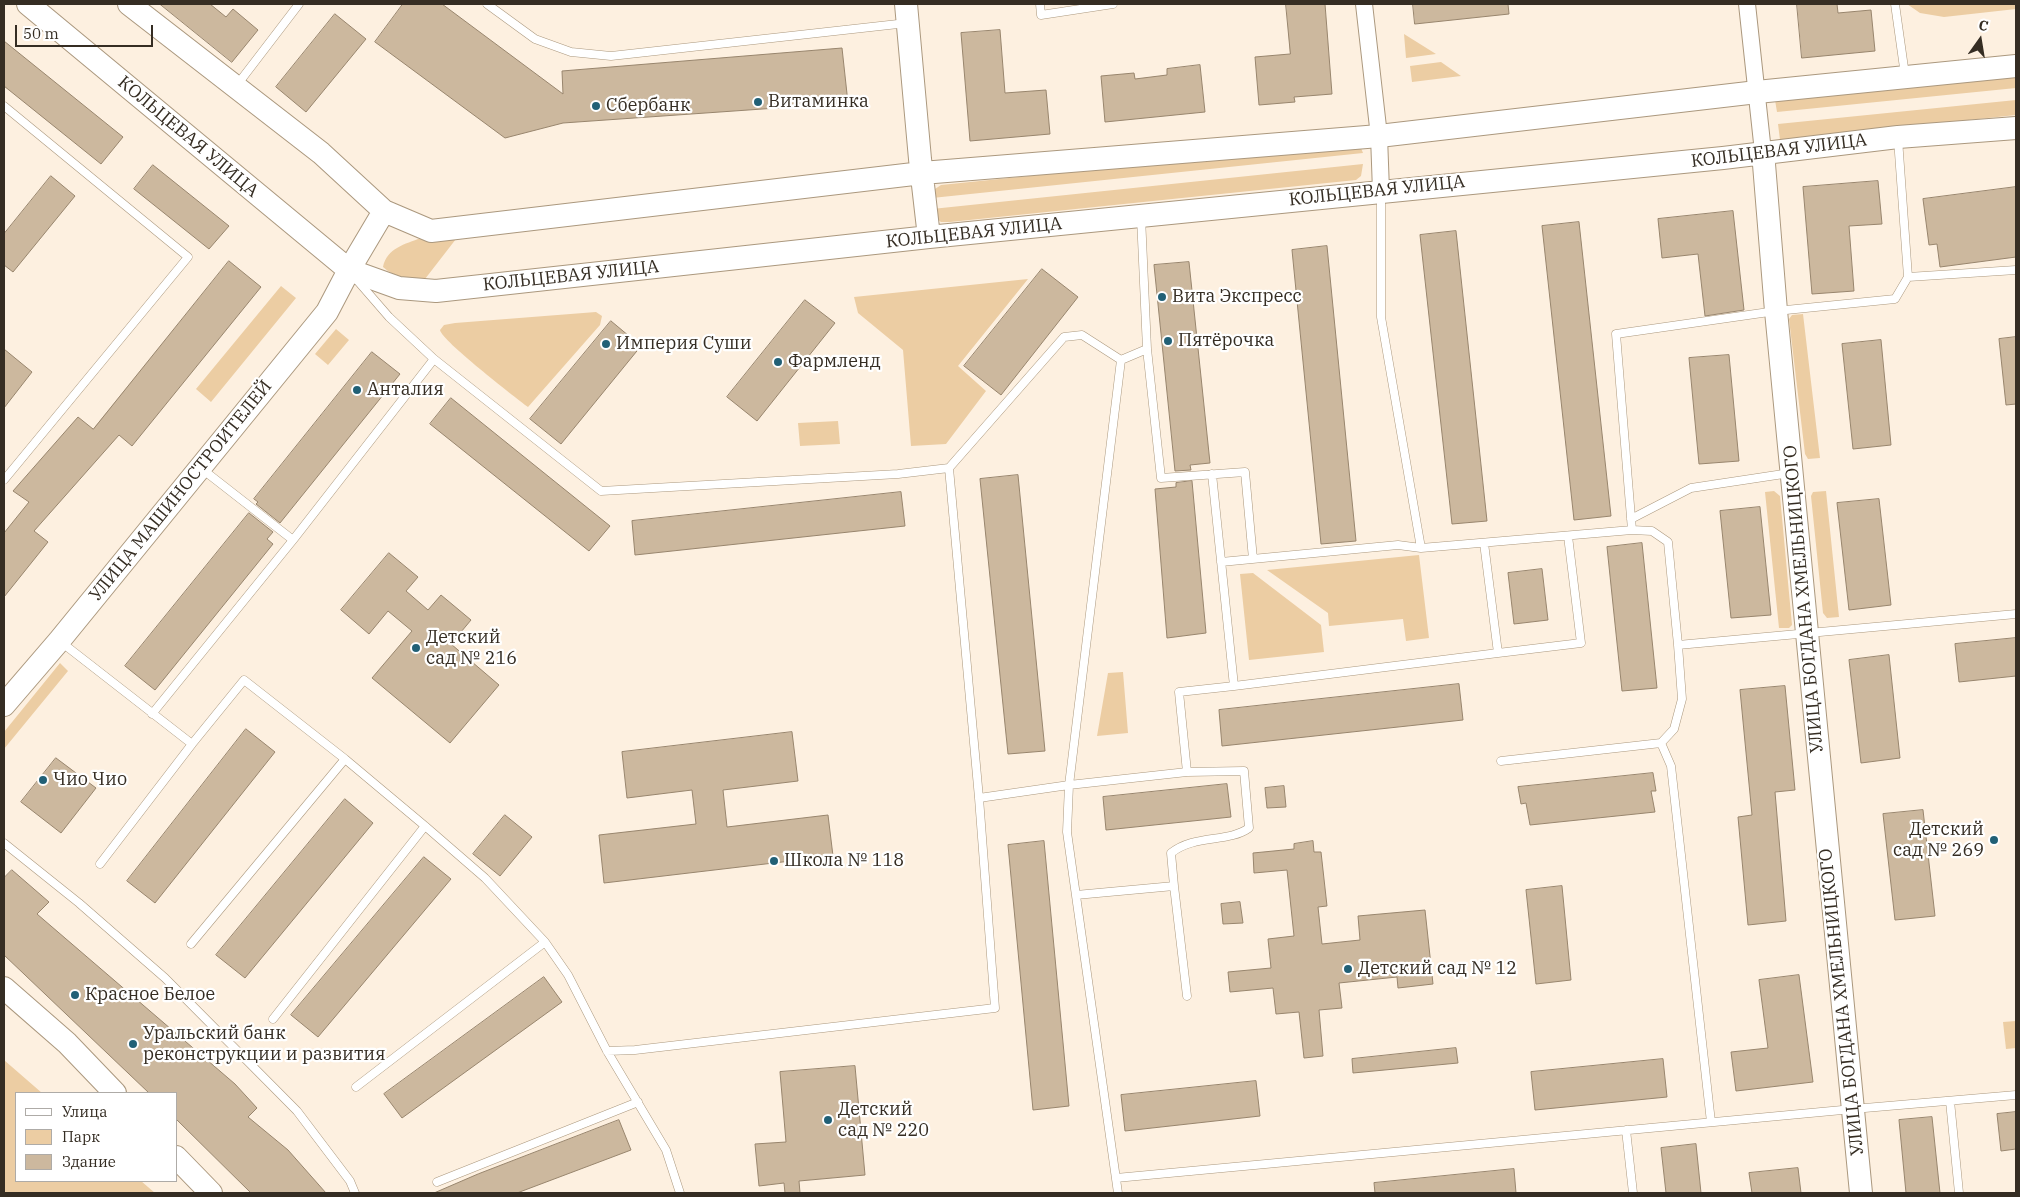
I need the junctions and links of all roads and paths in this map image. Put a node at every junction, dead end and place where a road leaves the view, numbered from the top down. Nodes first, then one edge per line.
1 (28, 4) edge
2 (129, 4) edge
3 (299, 4) edge
4 (487, 4) edge
5 (1040, 4) edge
6 (1113, 4) edge
7 (1364, 4) edge
8 (1747, 4) edge
9 (1895, 4) edge
10 (907, 13) edge
11 (2016, 66) edge
12 (1905, 77) junction
13 (236, 86) junction
14 (1756, 92) junction
15 (4, 106) edge
16 (2016, 128) edge
17 (1379, 136) junction
18 (1898, 137) junction
19 (1763, 152) junction
20 (922, 173) junction
21 (1381, 191) junction
22 (384, 211) junction
23 (1141, 215) junction
24 (930, 237) junction
25 (348, 270) junction
26 (2016, 270) edge
27 (1908, 277) junction
28 (1776, 311) junction
29 (1147, 348) junction
30 (434, 359) junction
31 (1121, 360) junction
32 (201, 468) junction
33 (949, 468) junction
34 (1792, 473) junction
35 (1212, 474) junction
36 (4, 480) edge
37 (1631, 519) junction
38 (1632, 530) junction
39 (1568, 536) junction
40 (292, 540) junction
41 (1484, 543) junction
42 (1421, 548) junction
43 (1254, 558) junction
44 (1222, 562) junction
45 (2016, 614) edge
46 (1807, 634) junction
47 (59, 640) junction
48 (1678, 645) junction
49 (1498, 653) junction
50 (1234, 686) junction
51 (4, 705) edge
52 (152, 714) junction
53 (1661, 743) junction
54 (192, 744) junction
55 (346, 759) junction
56 (1501, 761) dead end
57 (1187, 772) junction
58 (1069, 785) junction
59 (979, 798) junction
60 (425, 826) junction
61 (4, 843) edge
62 (100, 864) dead end
63 (1174, 886) junction
64 (1076, 895) junction
65 (545, 942) junction
66 (191, 944) dead end
67 (4, 988) edge
68 (1186, 996) dead end
69 (274, 1019) dead end
70 (607, 1051) junction
71 (356, 1087) dead end
72 (114, 1092) edge
73 (2016, 1095) edge
74 (1950, 1101) junction
75 (638, 1102) junction
76 (1853, 1109) junction
77 (1711, 1122) junction
78 (1626, 1130) junction
79 (178, 1159) edge
80 (1116, 1178) junction
81 (438, 1182) dead end
82 (211, 1193) edge
83 (355, 1193) edge
84 (680, 1193) edge
85 (1118, 1193) edge
86 (1633, 1193) edge
87 (1861, 1193) edge
88 (1959, 1193) edge

1 - 25 main road, КОЛЬЦЕВАЯ УЛИЦА
2 - 13 main road
3 - 13 lane
4 - 10 lane
5 - 6 lane
7 - 17 street
8 - 14 street, УЛИЦА БОГДАНА ХМЕЛЬНИЦКОГО
9 - 12 lane
10 - 20 main road
11 - 12 main road
12 - 14 main road
13 - 22 main road
14 - 17 main road
14 - 19 street, УЛИЦА БОГДАНА ХМЕЛЬНИЦКОГО
15 - 36 lane
16 - 18 main road, КОЛЬЦЕВАЯ УЛИЦА
17 - 20 main road
17 - 21 street
18 - 19 main road, КОЛЬЦЕВАЯ УЛИЦА
18 - 27 lane
19 - 21 main road, КОЛЬЦЕВАЯ УЛИЦА
19 - 28 main road, УЛИЦА БОГДАНА ХМЕЛЬНИЦКОГО
20 - 22 main road
20 - 24 main road
21 - 23 main road, КОЛЬЦЕВАЯ УЛИЦА
21 - 42 lane
22 - 25 main road, УЛИЦА МАШИНОСТРОИТЕЛЕЙ
23 - 24 main road, КОЛЬЦЕВАЯ УЛИЦА
23 - 29 lane
24 - 25 main road, КОЛЬЦЕВАЯ УЛИЦА
25 - 30 lane
25 - 32 main road, УЛИЦА МАШИНОСТРОИТЕЛЕЙ
26 - 27 lane
27 - 28 lane
28 - 34 main road, УЛИЦА БОГДАНА ХМЕЛЬНИЦКОГО
28 - 37 lane
29 - 31 lane
29 - 35 lane
30 - 33 lane
30 - 40 lane
31 - 33 lane
31 - 58 lane
32 - 40 lane
32 - 47 main road, УЛИЦА МАШИНОСТРОИТЕЛЕЙ
33 - 59 lane
34 - 37 lane
34 - 46 main road, УЛИЦА БОГДАНА ХМЕЛЬНИЦКОГО
35 - 43 lane
35 - 44 lane
37 - 38 lane
38 - 39 lane
38 - 48 lane
39 - 41 lane
39 - 49 lane
40 - 52 lane
41 - 42 lane
41 - 49 lane
42 - 43 lane
43 - 44 lane
44 - 50 lane
45 - 46 lane
46 - 48 lane
46 - 76 main road, УЛИЦА БОГДАНА ХМЕЛЬНИЦКОГО
47 - 51 main road, УЛИЦА МАШИНОСТРОИТЕЛЕЙ
47 - 52 lane
48 - 53 lane
49 - 50 lane
50 - 57 lane
52 - 54 lane
53 - 56 lane
53 - 77 lane
54 - 55 lane
54 - 62 lane
55 - 60 lane
55 - 66 lane
57 - 58 lane
57 - 63 lane
58 - 59 lane
58 - 64 lane
59 - 70 lane
60 - 65 lane
60 - 69 lane
61 - 83 lane
63 - 64 lane
63 - 68 lane
64 - 80 lane
65 - 70 lane
65 - 71 lane
67 - 72 main road
70 - 75 lane
73 - 74 lane
74 - 76 lane
74 - 88 lane
75 - 81 lane
75 - 84 lane
76 - 77 lane
76 - 87 main road, УЛИЦА БОГДАНА ХМЕЛЬНИЦКОГО
77 - 78 lane
78 - 80 lane
78 - 86 lane
79 - 82 main road
80 - 85 lane

